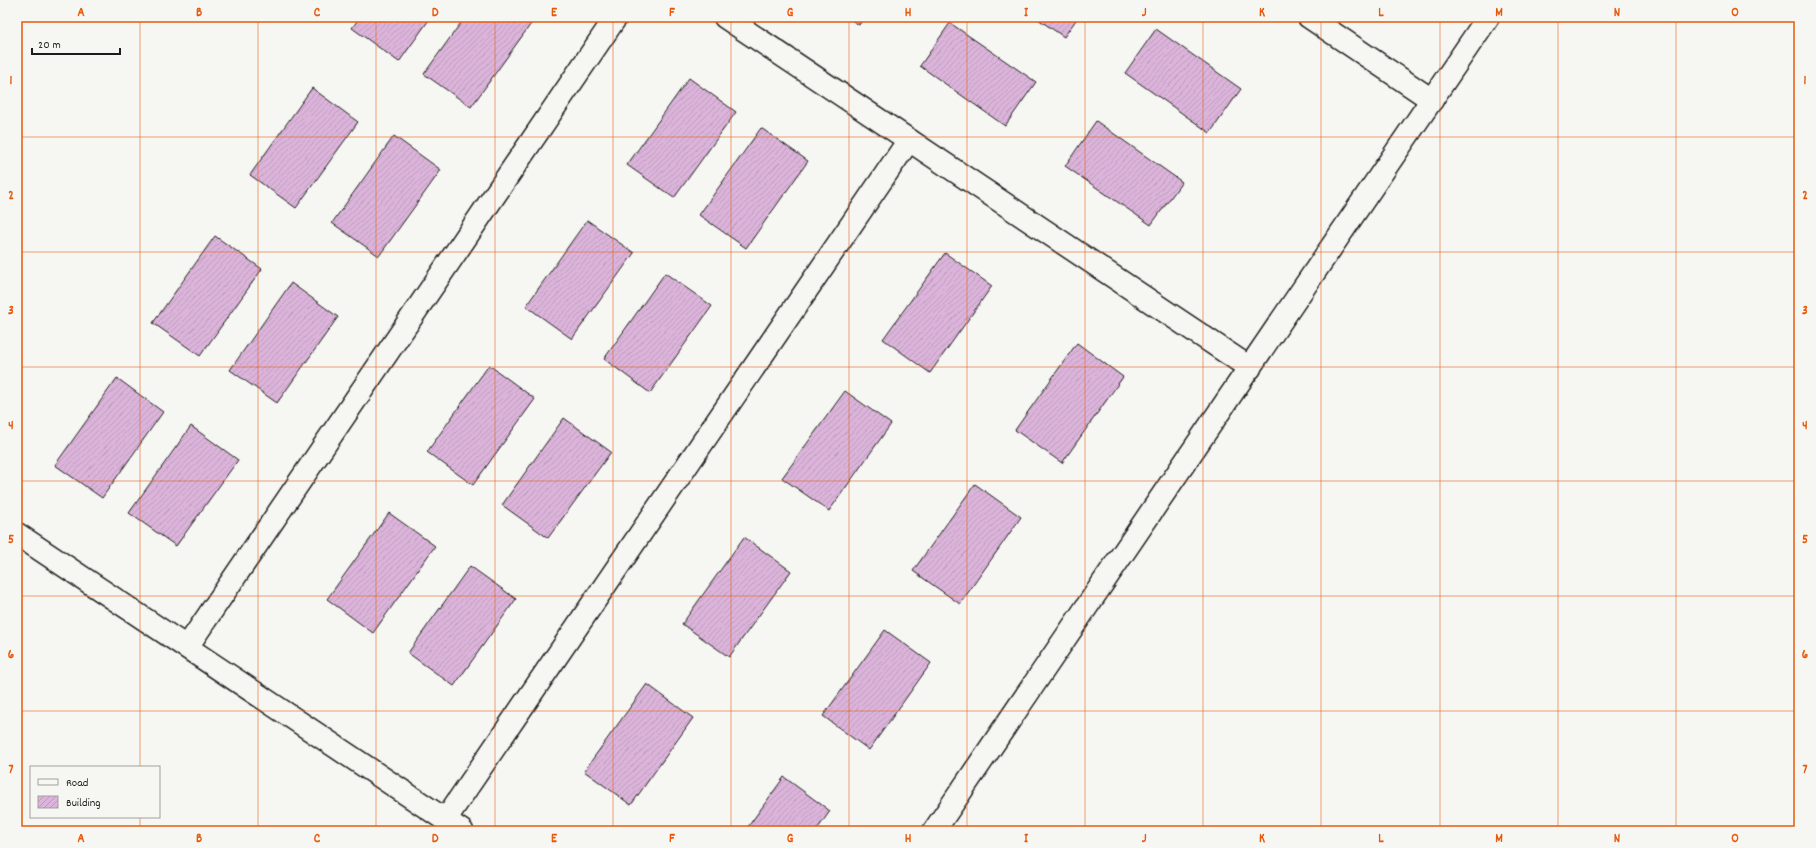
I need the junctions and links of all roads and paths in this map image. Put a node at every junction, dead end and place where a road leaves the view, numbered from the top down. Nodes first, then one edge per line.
1 (616, 17) edge
2 (725, 17) edge
3 (1309, 17) edge
4 (1488, 17) edge
5 (1432, 100) junction
6 (909, 140) junction
7 (1250, 368) junction
8 (17, 534) edge
9 (187, 647) junction
10 (454, 825) edge
11 (934, 831) edge

1 - 9 lane
2 - 6 lane
3 - 5 lane
4 - 5 lane
5 - 7 lane
6 - 7 lane
6 - 10 lane
7 - 11 lane
8 - 9 lane
9 - 10 lane

